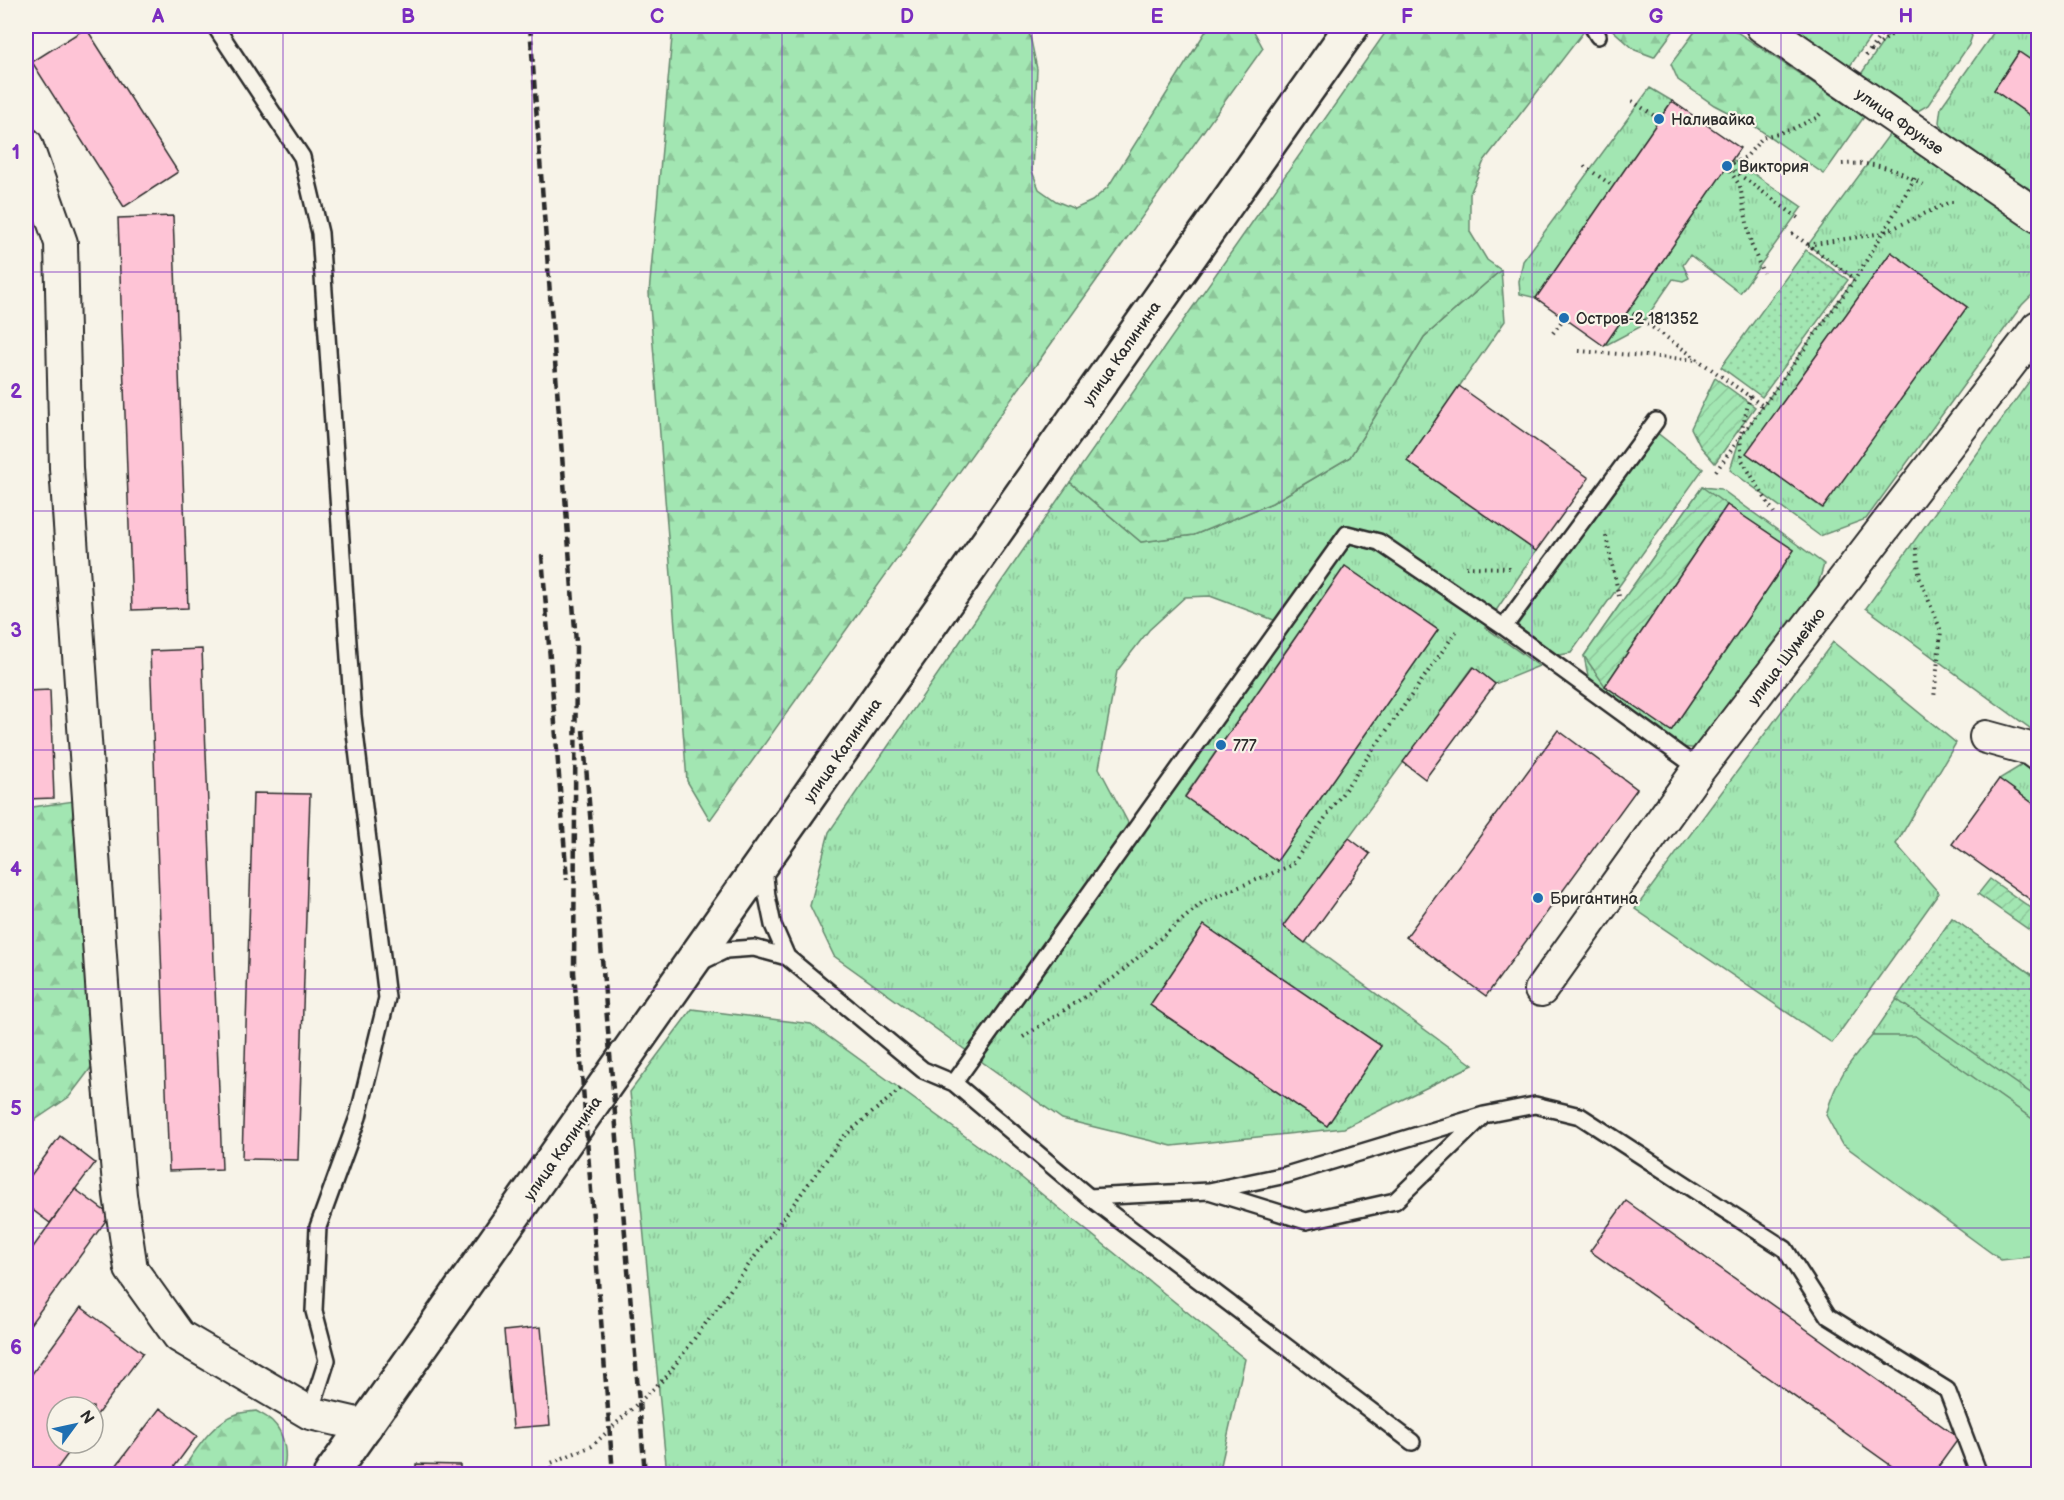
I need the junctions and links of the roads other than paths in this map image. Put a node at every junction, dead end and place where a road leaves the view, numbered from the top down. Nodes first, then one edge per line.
1 (215, 26) edge
2 (1352, 26) edge
3 (1762, 26) edge
4 (26, 144) edge
5 (2038, 216) edge
6 (2038, 327) edge
7 (1656, 421) dead end
8 (1504, 627) junction
9 (1986, 737) dead end
10 (2038, 755) edge
11 (1699, 769) junction
12 (764, 861) junction
13 (787, 957) junction
14 (688, 969) junction
15 (1541, 990) dead end
16 (954, 1083) junction
17 (1484, 1114) junction
18 (1209, 1191) junction
19 (1089, 1197) junction
20 (310, 1413) junction
21 (366, 1426) junction
22 (1412, 1442) dead end
23 (331, 1474) edge
24 (1979, 1474) edge

1 - 20 lane
2 - 12 main road, улица Калинина
3 - 5 street, улица Фрунзе
4 - 20 street
6 - 11 street, улица Шумейко
7 - 8 lane
8 - 11 lane
8 - 16 lane
9 - 10 street
11 - 15 street, улица Шумейко
12 - 13 lane
12 - 14 main road, улица Калинина
13 - 14 lane
13 - 16 lane
14 - 21 main road, улица Калинина
16 - 19 lane
17 - 18 lane
17 - 18 lane
17 - 24 lane
18 - 19 lane
19 - 22 lane
20 - 21 street
21 - 23 main road, улица Калинина

